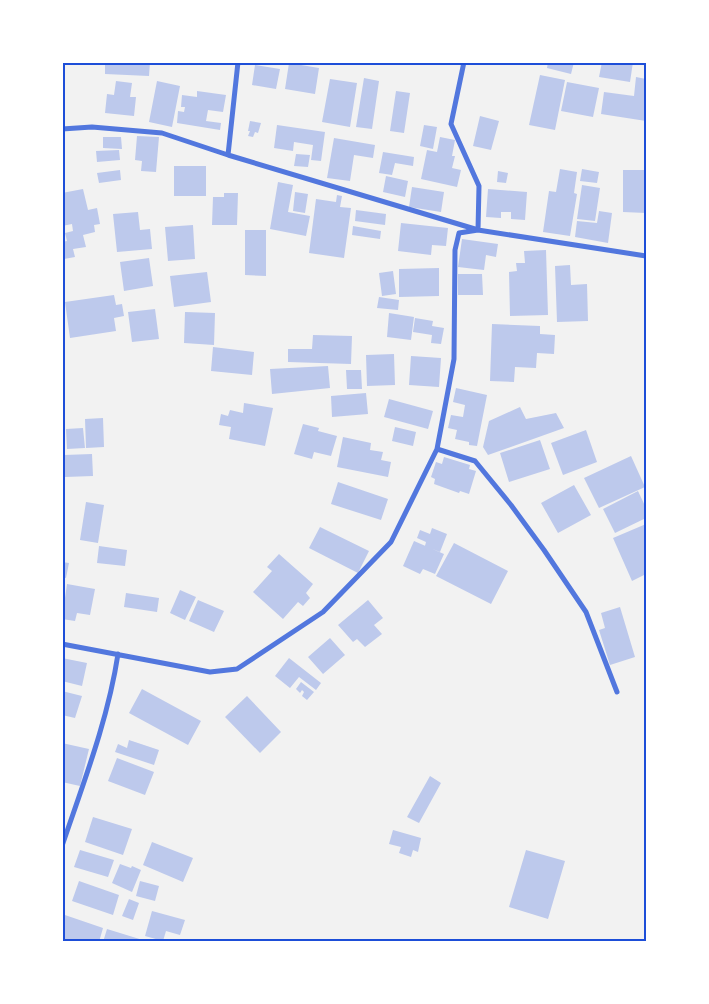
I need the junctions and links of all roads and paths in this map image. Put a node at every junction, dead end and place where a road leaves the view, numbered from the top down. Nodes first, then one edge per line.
1 (238, 62) edge
2 (464, 62) edge
3 (62, 130) edge
4 (228, 155) junction
5 (478, 230) junction
6 (646, 256) edge
7 (436, 449) junction
8 (62, 644) edge
9 (118, 654) junction
10 (617, 692) dead end
11 (62, 846) edge

1 - 4 street
2 - 5 street
3 - 4 street
4 - 5 street
5 - 6 street
5 - 7 street
7 - 9 street
7 - 10 street
8 - 9 street
9 - 11 street

